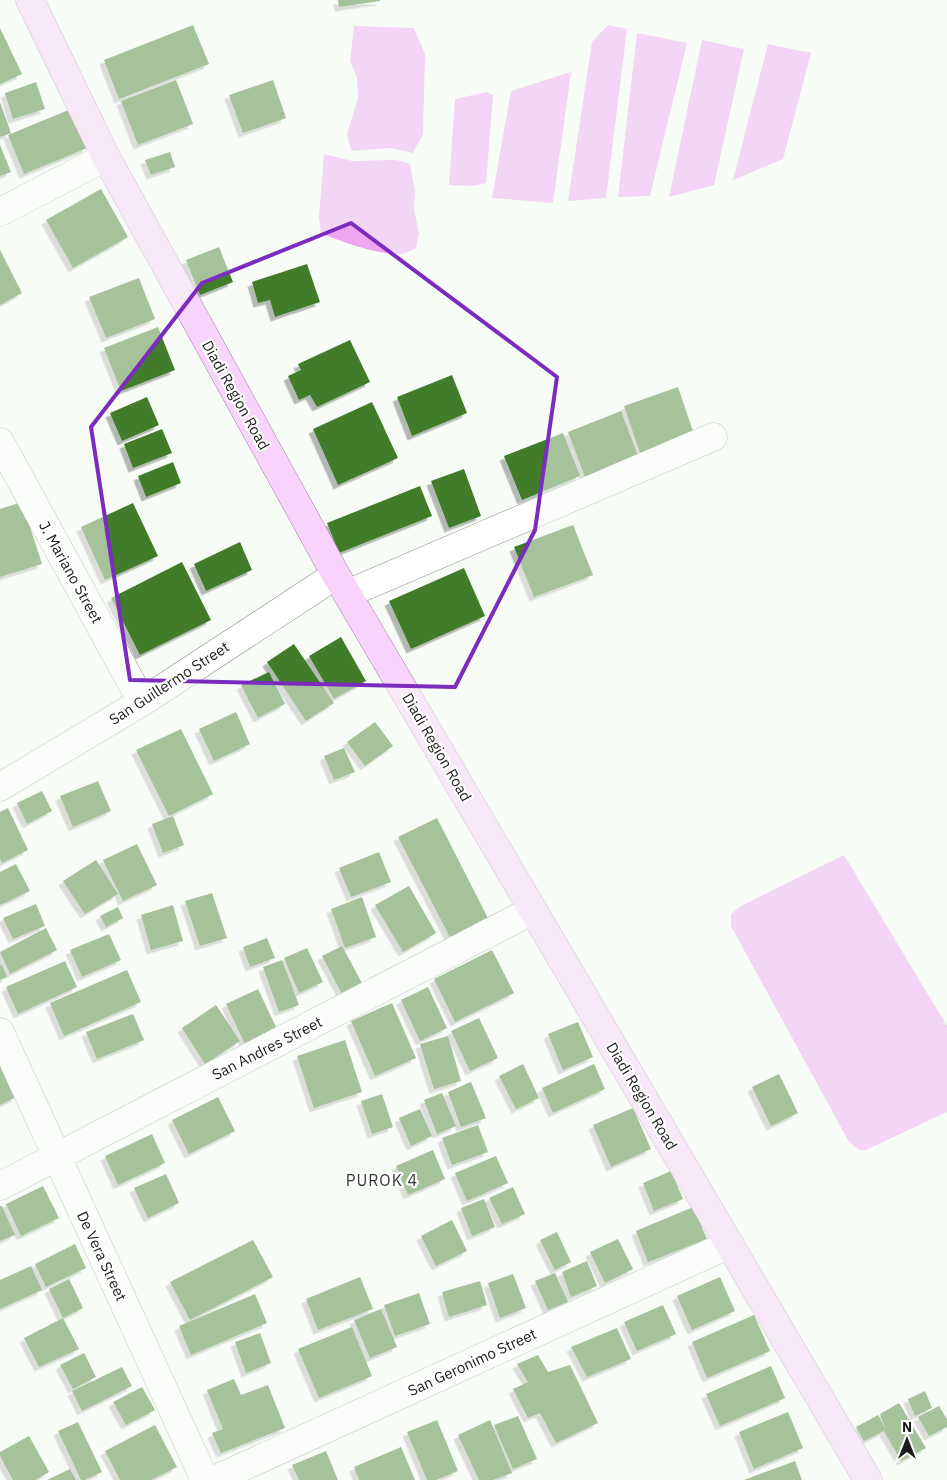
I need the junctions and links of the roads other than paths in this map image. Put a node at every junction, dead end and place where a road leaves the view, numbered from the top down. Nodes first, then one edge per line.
1 (30, 0) edge
2 (106, 157) junction
3 (0, 212) edge
4 (713, 437) dead end
5 (0, 442) edge
6 (341, 584) junction
7 (142, 702) junction
8 (0, 787) edge
9 (533, 910) junction
10 (0, 1032) edge
11 (57, 1158) junction
12 (0, 1186) edge
13 (730, 1244) junction
14 (205, 1480) edge
15 (214, 1480) edge
16 (868, 1480) edge

1 - 2 main road, Diadi Region Road
2 - 3 street
2 - 6 main road, Diadi Region Road
4 - 6 street, San Guillermo Street
5 - 7 street, J. Mariano Street
6 - 7 street, San Guillermo Street
6 - 9 main road, Diadi Region Road
7 - 8 street, San Guillermo Street
9 - 11 street, San Andres Street
9 - 13 main road, Diadi Region Road
10 - 11 street, De Vera Street
11 - 12 street, San Andres Street
11 - 14 street, De Vera Street
13 - 15 street, San Geronimo Street
13 - 16 main road, Diadi Region Road

